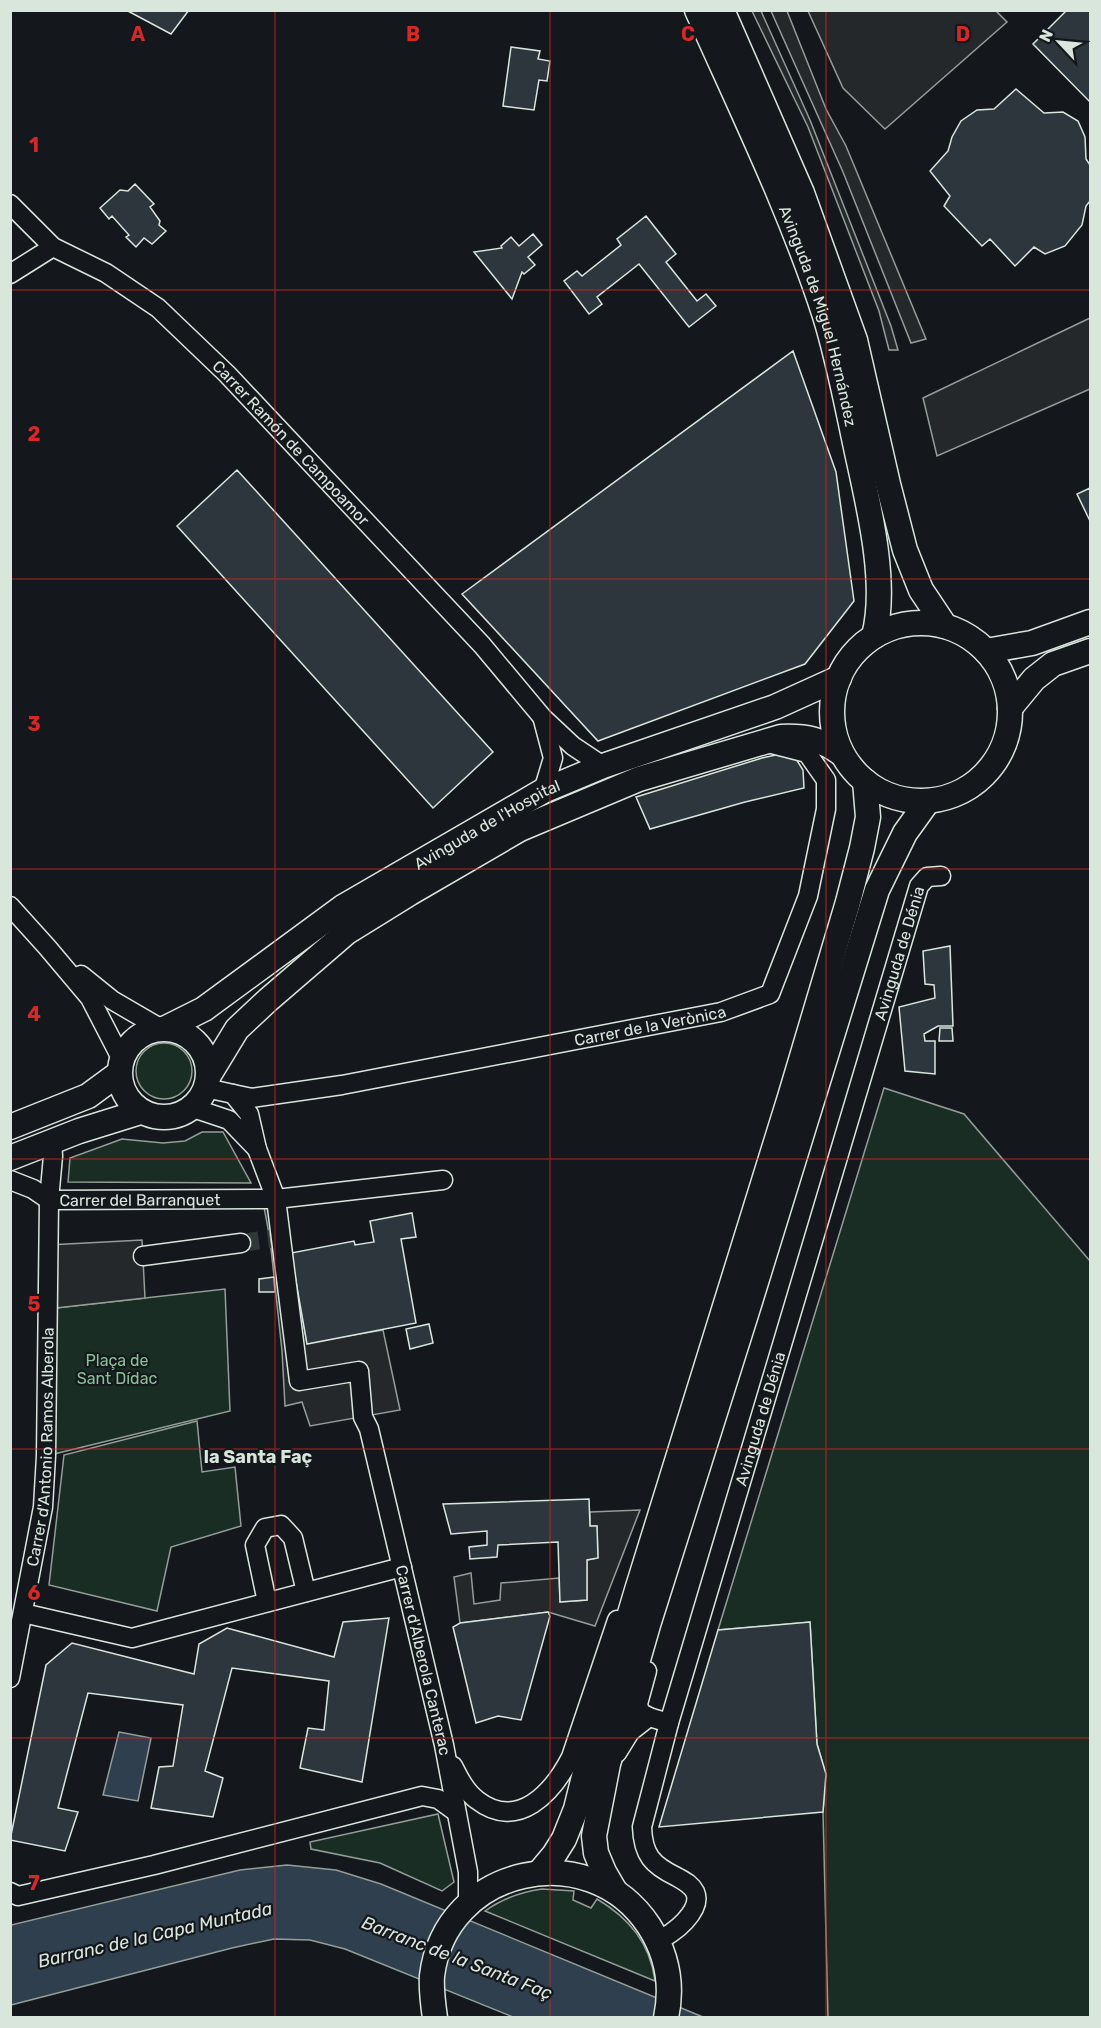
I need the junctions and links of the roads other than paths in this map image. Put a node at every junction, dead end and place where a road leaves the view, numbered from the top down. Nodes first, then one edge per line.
1 (697, 10) edge
2 (722, 10) edge
3 (10, 204) edge
4 (53, 247) junction
5 (10, 274) edge
6 (1090, 622) edge
7 (945, 626) junction
8 (874, 636) junction
9 (986, 651) junction
10 (1090, 651) edge
11 (839, 678) junction
12 (1010, 708) junction
13 (543, 718) junction
14 (764, 742) junction
15 (842, 754) junction
16 (603, 766) junction
17 (865, 781) junction
18 (543, 791) junction
19 (928, 801) junction
20 (941, 876) dead end
21 (10, 906) edge
22 (48, 946) junction
23 (163, 1028) junction
24 (120, 1066) junction
25 (208, 1081) junction
26 (233, 1094) junction
27 (193, 1108) junction
28 (140, 1112) junction
29 (10, 1127) edge
30 (52, 1142) junction
31 (257, 1149) junction
32 (10, 1158) edge
33 (10, 1180) edge
34 (443, 1180) dead end
35 (49, 1200) junction
36 (276, 1203) junction
37 (241, 1243) tunnel mouth
38 (143, 1256) dead end
39 (402, 1568) junction
40 (637, 1590) junction
41 (306, 1592) junction
42 (267, 1602) junction
43 (23, 1613) junction
44 (648, 1625) junction
45 (10, 1678) edge
46 (649, 1717) junction
47 (669, 1723) junction
48 (446, 1755) junction
49 (608, 1764) junction
50 (422, 1796) junction
51 (456, 1812) junction
52 (539, 1873) junction
53 (615, 1891) junction
54 (10, 1892) edge
55 (466, 1908) junction
56 (658, 1940) junction
57 (435, 2018) edge
58 (666, 2018) edge

1 - 8 main road, Avinguda de Miguel Hernández
2 - 7 main road, Avinguda de Miguel Hernández
3 - 4 street, Carrer Ramón de Campoamor
4 - 5 street
4 - 13 street, Carrer Ramón de Campoamor
6 - 9 main road
7 - 8 main road
7 - 9 main road
8 - 11 main road
9 - 12 main road
10 - 12 main road
11 - 15 main road
11 - 16 main road, Avinguda de l'Hospital
12 - 19 main road
13 - 16 street, Carrer Ramón de Campoamor
13 - 18 street, Carrer Ramón de Campoamor
14 - 15 main road, Avinguda de l'Hospital
14 - 25 main road, Avinguda de l'Hospital
14 - 26 street, Carrer de la Verònica
15 - 17 main road
16 - 18 main road, Avinguda de l'Hospital
17 - 19 main road
17 - 40 main road
18 - 23 main road, Avinguda de l'Hospital
19 - 44 main road
20 - 47 street, Avinguda de Dénia
21 - 22 street
22 - 23 street
22 - 24 street
23 - 24 main road
23 - 25 main road
24 - 28 main road
24 - 29 main road
25 - 26 street, Carrer de la Verònica
25 - 27 main road
26 - 31 street
27 - 28 main road
27 - 31 street
28 - 30 main road
30 - 32 main road
30 - 35 street, Carrer d'Antonio Ramos Alberola
31 - 36 street
33 - 35 street, Carrer del Barranquet
34 - 36 street, Carrer del Barranquet
35 - 36 street, Carrer del Barranquet
35 - 43 street, Carrer d'Antonio Ramos Alberola
36 - 39 street, Carrer d'Alberola Canterac
37 - 38 street
39 - 41 street
39 - 48 street, Carrer d'Alberola Canterac
40 - 48 street
40 - 52 main road
41 - 42 street
41 - 42 street
42 - 43 street
43 - 45 street, Carrer d'Antonio Ramos Alberola
44 - 46 street
44 - 49 main road
46 - 47 street
46 - 49 street
47 - 56 street, Avinguda de Dénia
48 - 50 street
48 - 51 street, Carrer d'Alberola Canterac
49 - 53 main road
50 - 51 street
50 - 54 street
51 - 55 street, Carrer d'Alberola Canterac
52 - 53 main road
52 - 55 main road
53 - 56 main road
55 - 57 main road
56 - 58 main road

